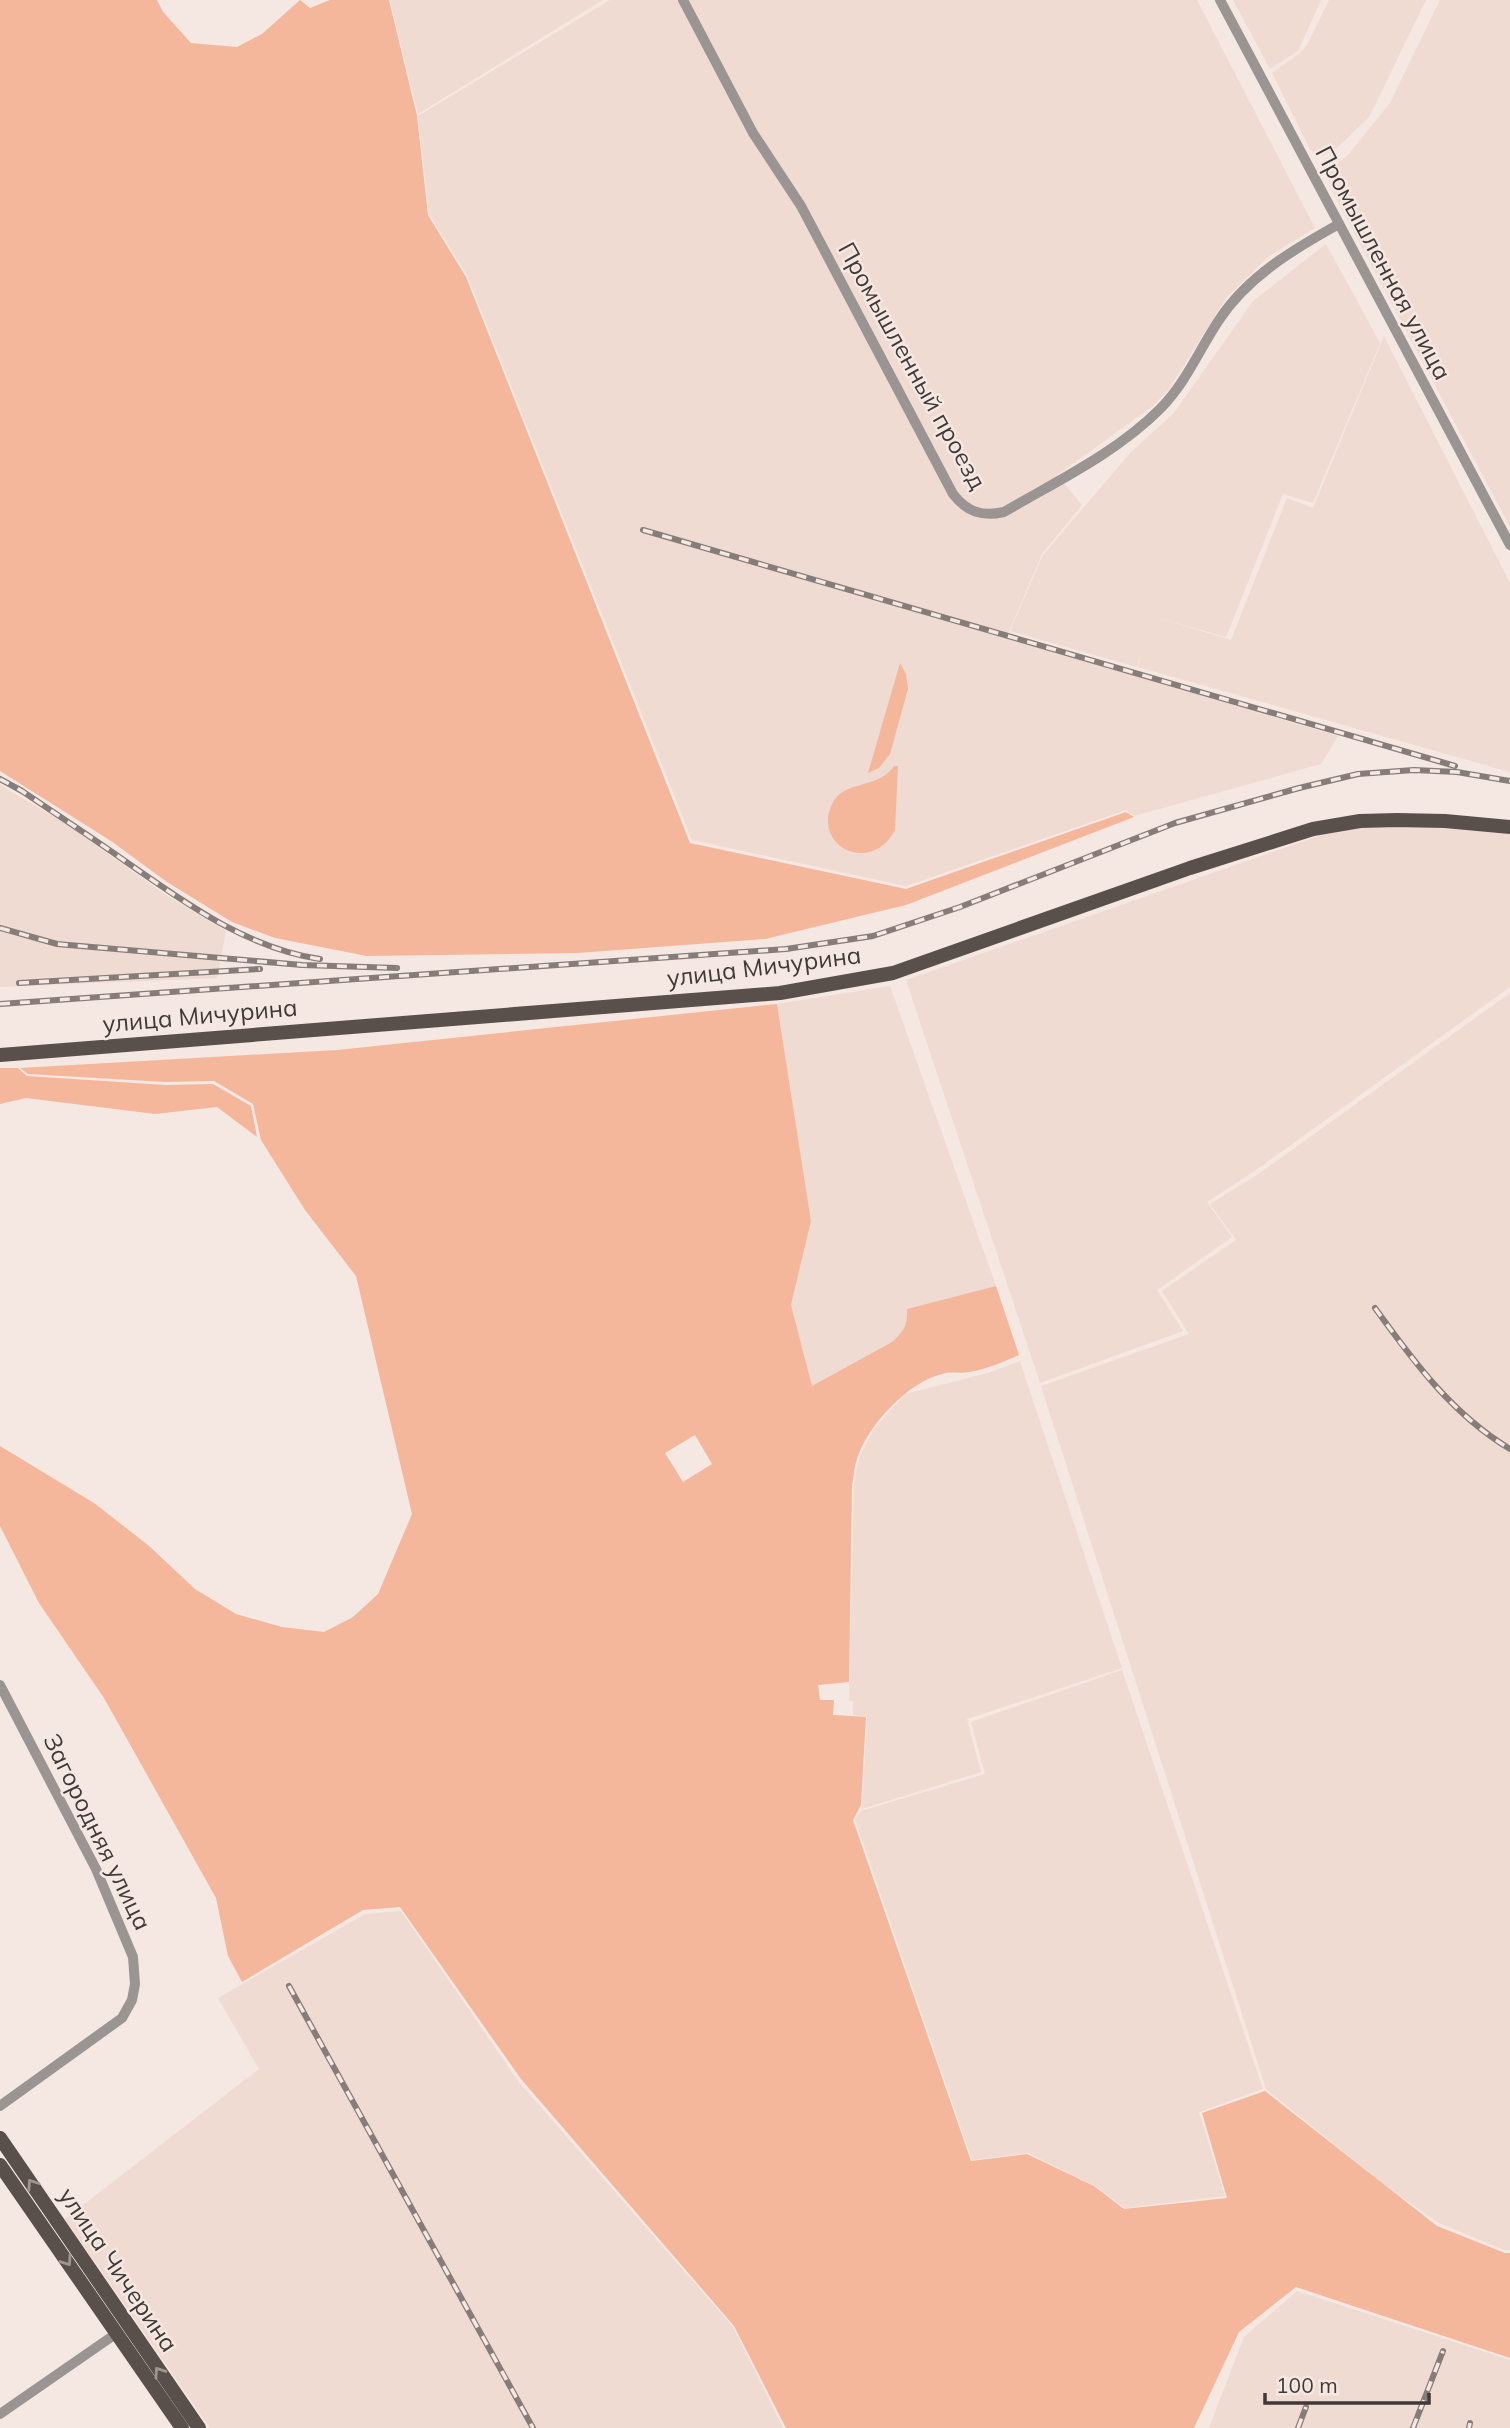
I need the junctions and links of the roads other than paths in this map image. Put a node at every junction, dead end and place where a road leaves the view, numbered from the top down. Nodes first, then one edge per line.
1 (683, 0) edge
2 (1220, 0) edge
3 (1339, 223) junction
4 (1510, 545) edge
5 (1510, 827) edge
6 (0, 1055) edge
7 (0, 1685) edge
8 (0, 2106) edge
9 (0, 2138) edge
10 (0, 2165) edge
11 (122, 2329) junction
12 (0, 2414) edge
13 (181, 2428) edge
14 (199, 2428) edge

1 - 3 street, Промышленный проезд
2 - 3 street, Промышленная улица
3 - 4 street, Промышленная улица
5 - 6 main road, улица Мичурина
7 - 8 street, Загородняя улица
11 -> 9 main road, улица Чичерина
10 -> 11 main road, улица Чичерина
11 - 12 street
11 - 13 main road, улица Чичерина
14 -> 11 main road, улица Чичерина

